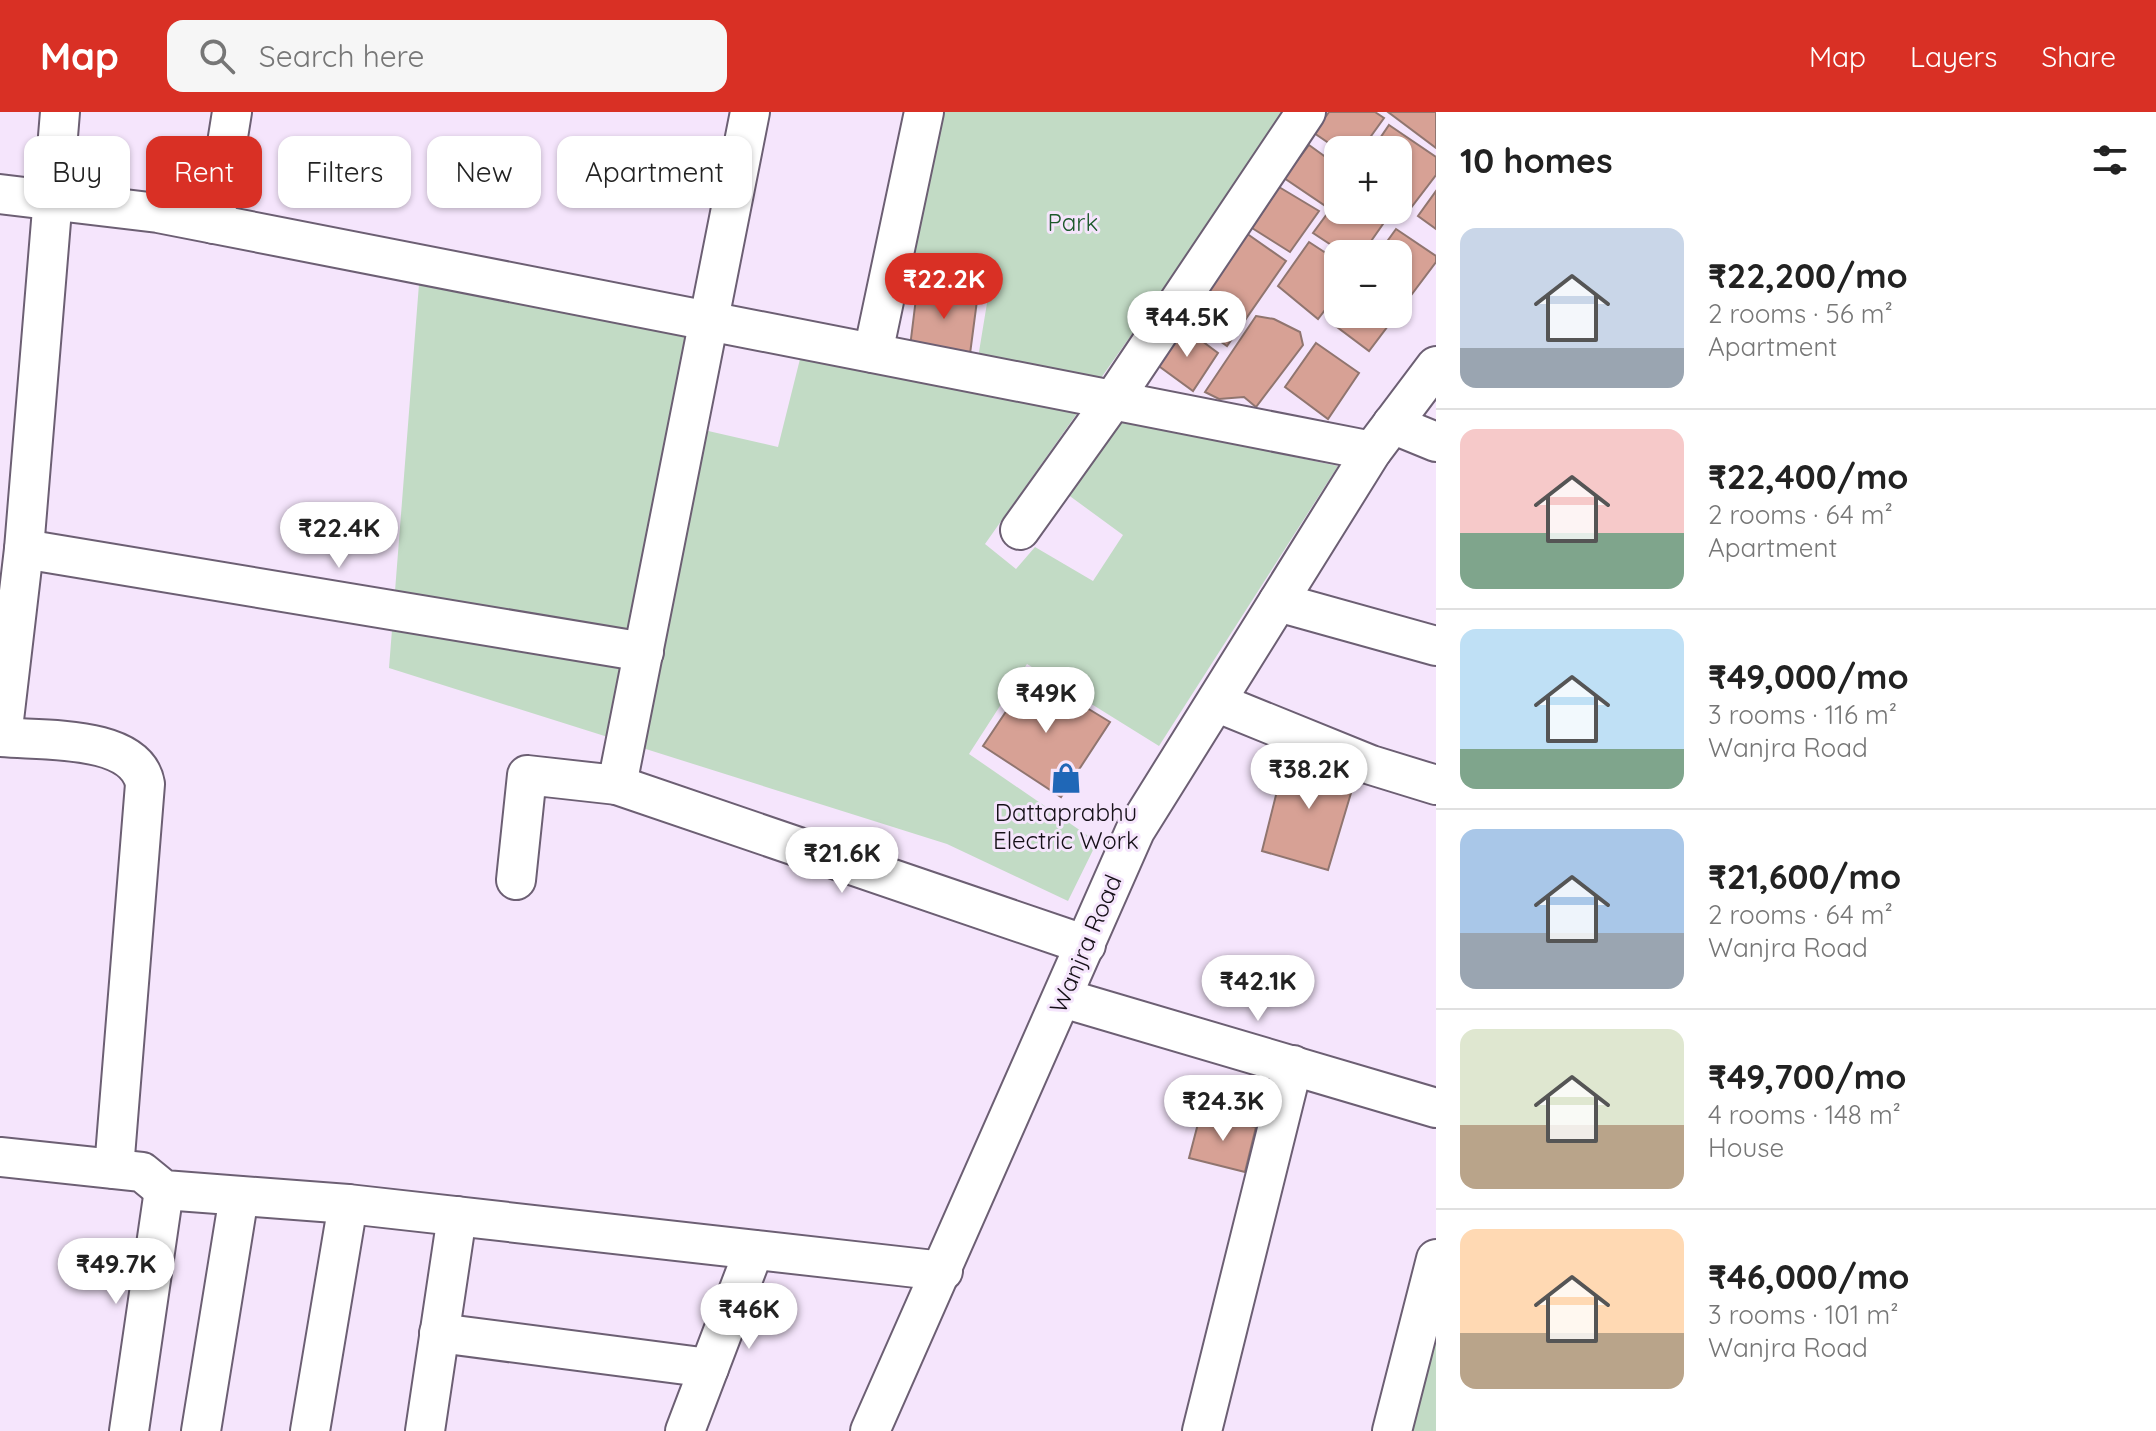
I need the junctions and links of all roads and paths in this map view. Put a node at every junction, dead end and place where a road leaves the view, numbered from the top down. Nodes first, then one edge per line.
1 (60, 112) edge
2 (232, 112) edge
3 (750, 112) edge
4 (924, 112) edge
5 (1306, 112) edge
6 (58, 136) edge
7 (0, 194) edge
8 (24, 197) edge
9 (51, 208) edge
10 (114, 208) edge
11 (214, 224) junction
12 (711, 321) junction
13 (873, 353) junction
14 (1436, 366) edge
15 (1113, 400) junction
16 (1382, 438) junction
17 (1436, 442) edge
18 (1020, 530) dead end
19 (24, 549) junction
20 (1278, 602) junction
21 (1436, 646) edge
22 (644, 652) junction
23 (1218, 703) junction
24 (1, 737) edge
25 (617, 785) junction
26 (1436, 785) edge
27 (516, 880) dead end
28 (1086, 945) junction
29 (1063, 998) junction
30 (1293, 1065) junction
31 (1436, 1108) edge
32 (0, 1157) edge
33 (114, 1169) junction
34 (164, 1190) junction
35 (239, 1196) junction
36 (348, 1204) junction
37 (457, 1216) junction
38 (754, 1250) junction
39 (1436, 1259) edge
40 (943, 1271) junction
41 (439, 1333) junction
42 (709, 1368) junction
43 (129, 1431) edge
44 (201, 1431) edge
45 (310, 1431) edge
46 (425, 1431) edge
47 (685, 1431) edge
48 (870, 1431) edge
49 (1202, 1431) edge
50 (1392, 1431) edge

1 - 6 street
2 - 11 street
3 - 12 street
4 - 13 street
5 - 15 street
7 - 8 street
9 - 19 street
10 - 11 street
11 - 12 street
12 - 13 street
12 - 22 street
13 - 15 street
14 - 16 street, Wanjra Road
15 - 16 street
15 - 18 street
16 - 17 street
16 - 20 street, Wanjra Road
19 - 22 street
19 - 24 street
20 - 21 street
20 - 23 street, Wanjra Road
22 - 25 street
23 - 26 street
23 - 28 street, Wanjra Road
24 - 33 street
25 - 27 street
25 - 28 street
28 - 29 street, Wanjra Road
29 - 30 street
29 - 40 street, Wanjra Road
30 - 31 street
30 - 49 street
32 - 33 street
33 - 34 street
34 - 35 street
34 - 43 street
35 - 36 street
35 - 44 street
36 - 37 street
36 - 45 street
37 - 38 street
37 - 41 street
38 - 40 street
38 - 42 street
39 - 50 street
40 - 48 street, Wanjra Road
41 - 42 street
41 - 46 street
42 - 47 street

